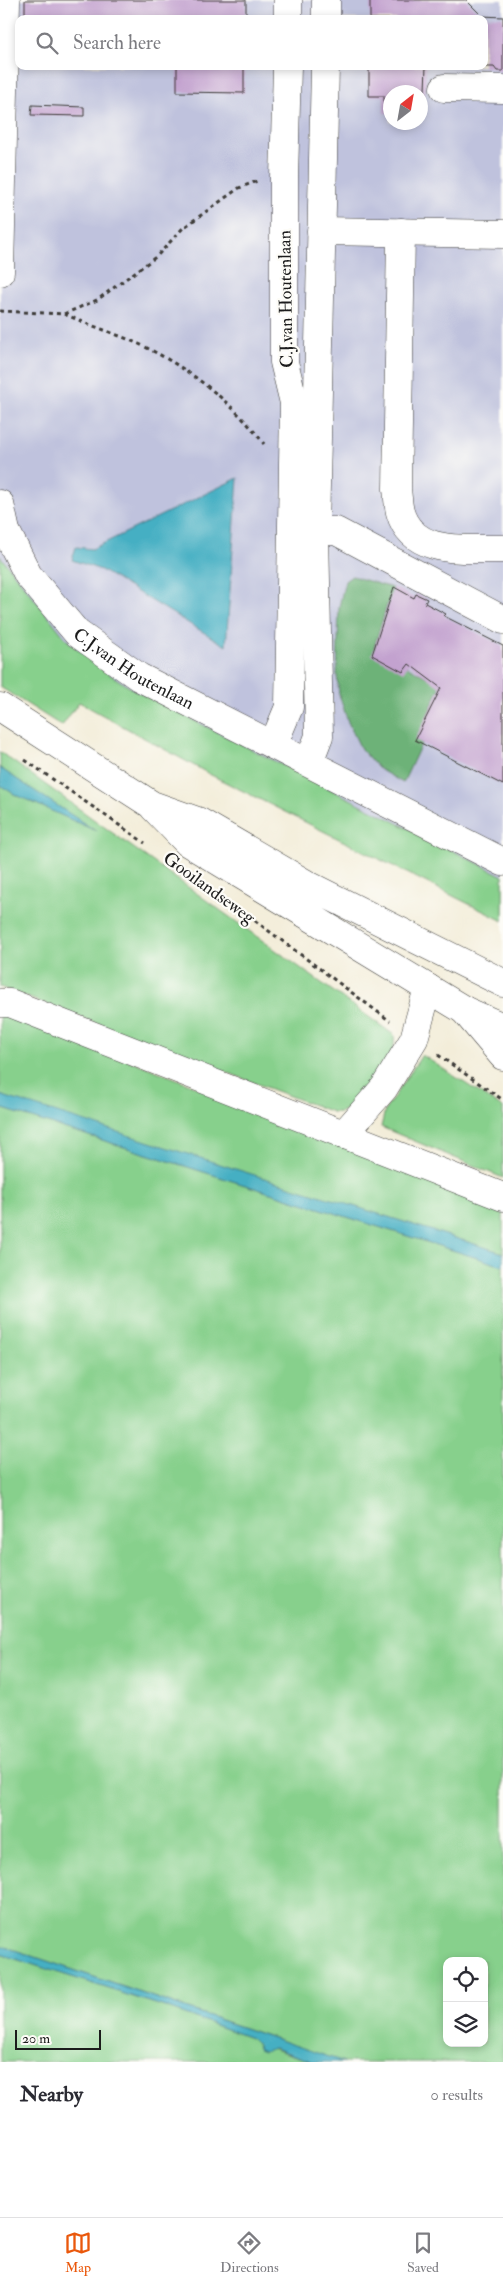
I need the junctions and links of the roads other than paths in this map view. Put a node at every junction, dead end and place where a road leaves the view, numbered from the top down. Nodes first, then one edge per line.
1 (6, 0) edge
2 (288, 0) edge
3 (326, 0) edge
4 (288, 15) edge
5 (326, 15) edge
6 (287, 70) edge
7 (325, 70) edge
8 (444, 88) dead end
9 (503, 89) edge
10 (1, 189) edge
11 (321, 231) junction
12 (401, 232) junction
13 (503, 234) edge
14 (0, 272) edge
15 (0, 504) edge
16 (303, 531) junction
17 (503, 548) edge
18 (503, 620) edge
19 (0, 707) edge
20 (273, 745) junction
21 (309, 762) junction
22 (152, 805) junction
23 (503, 862) edge
24 (503, 983) edge
25 (428, 988) junction
26 (0, 1003) edge
27 (464, 1010) junction
28 (503, 1027) edge
29 (503, 1056) edge
30 (343, 1135) junction
31 (503, 1197) edge

1 - 10 street
2 - 4 street
3 - 5 street
6 - 16 street, C.J.van Houtenlaan
7 - 11 street, C.J.van Houtenlaan
8 - 9 street
10 - 14 street
11 - 12 street
11 - 16 street, C.J.van Houtenlaan
12 - 13 street
12 - 17 street
15 - 20 street, C.J.van Houtenlaan
16 - 18 street
16 - 20 street, C.J.van Houtenlaan
16 - 21 street, C.J.van Houtenlaan
19 - 22 street, Gooilandseweg
20 - 21 street, C.J.van Houtenlaan
21 - 23 street, C.J.van Houtenlaan
22 - 24 street, Gooilandseweg
22 - 25 street, Gooilandseweg
25 - 27 street, Gooilandseweg
25 - 30 street
26 - 30 street
27 - 28 street, Gooilandseweg
27 - 29 street
30 - 31 street

